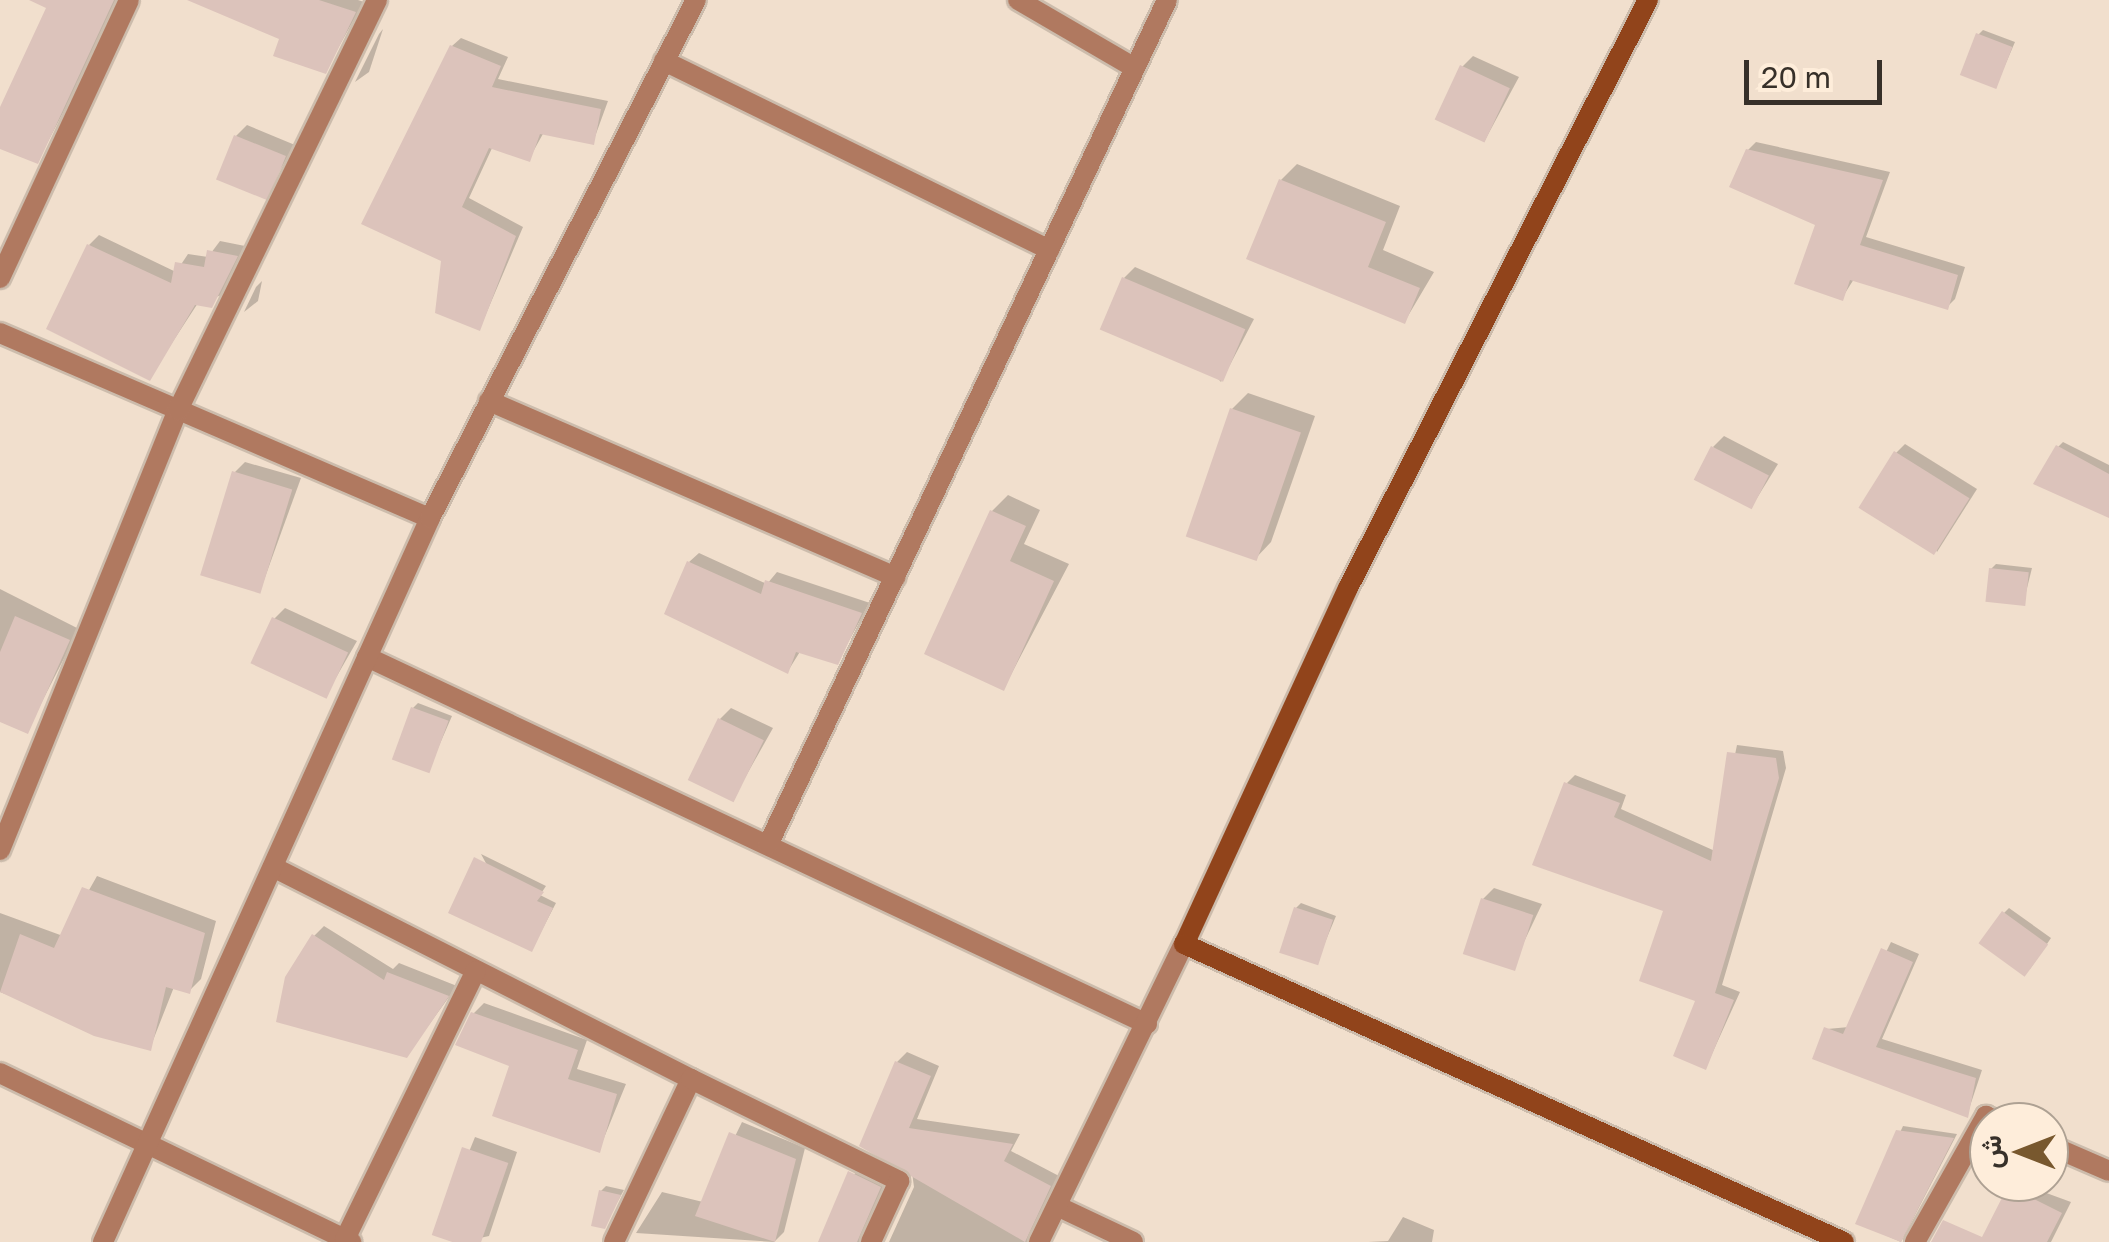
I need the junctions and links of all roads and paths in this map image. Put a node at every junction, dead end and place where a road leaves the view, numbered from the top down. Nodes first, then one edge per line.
1 (129, 0) edge
2 (376, 0) edge
3 (696, 0) edge
4 (1018, 0) edge
5 (1167, 0) edge
6 (1648, 0) edge
7 (664, 61) junction
8 (1135, 68) junction
9 (1049, 250) junction
10 (0, 278) edge
11 (0, 333) edge
12 (489, 401) junction
13 (178, 410) junction
14 (430, 518) junction
15 (895, 577) junction
16 (367, 657) junction
17 (768, 846) junction
18 (0, 850) edge
19 (272, 867) junction
20 (1184, 944) junction
21 (476, 970) junction
22 (1147, 1024) junction
23 (0, 1072) edge
24 (691, 1079) junction
25 (1969, 1146) edge
26 (148, 1148) junction
27 (2069, 1153) edge
28 (2109, 1171) edge
29 (1057, 1206) junction
30 (348, 1240) edge
31 (104, 1242) edge
32 (614, 1242) edge
33 (871, 1242) edge
34 (1039, 1242) edge
35 (1133, 1242) edge
36 (1844, 1242) edge
37 (1915, 1242) edge

1 - 10 street
2 - 13 street
3 - 7 street
4 - 8 street
5 - 8 street
6 - 20 street
7 - 9 street
7 - 12 street
8 - 9 street
9 - 15 street
11 - 13 street
12 - 14 street
12 - 15 street
13 - 14 street
13 - 18 street
14 - 16 street
15 - 17 street
16 - 17 street
16 - 19 street
17 - 22 street
19 - 21 street
19 - 26 street
20 - 22 street
20 - 36 street
21 - 24 street
21 - 30 street
22 - 29 street
23 - 26 street
24 - 32 street
24 - 33 street
25 - 37 street
26 - 30 street
26 - 31 street
27 - 28 street
29 - 34 street
29 - 35 street

